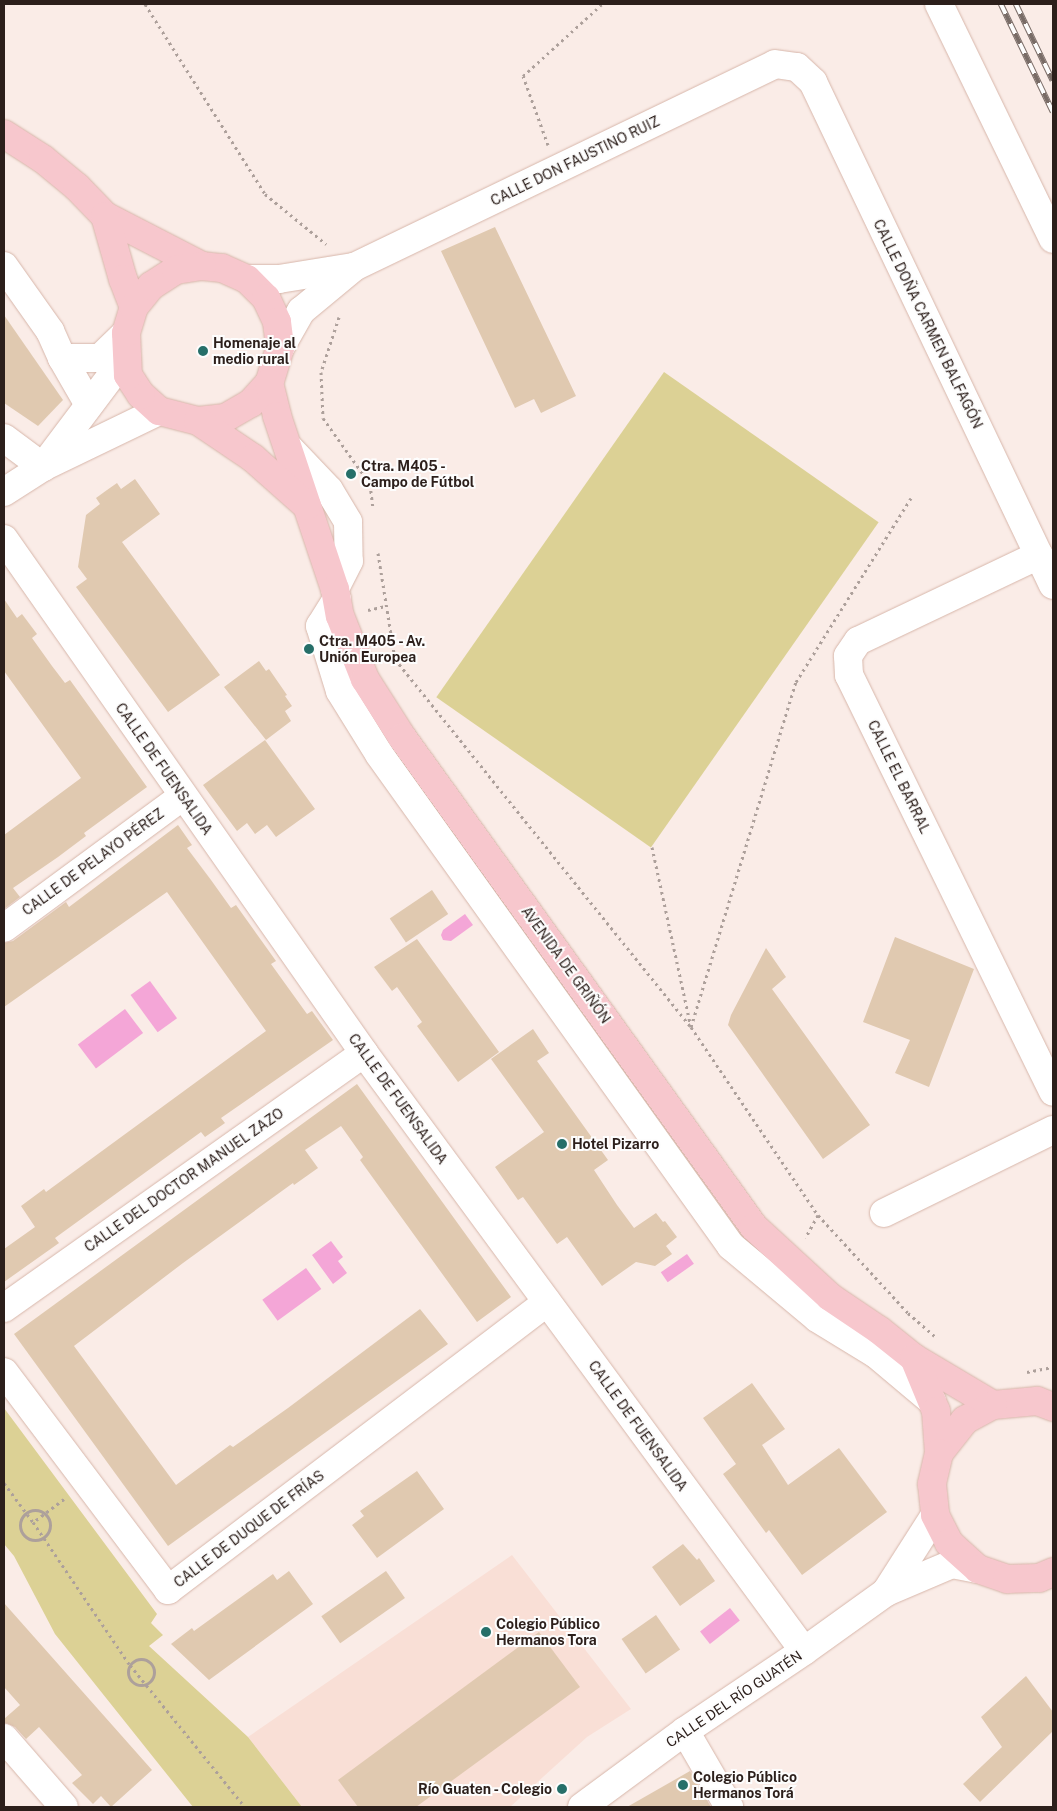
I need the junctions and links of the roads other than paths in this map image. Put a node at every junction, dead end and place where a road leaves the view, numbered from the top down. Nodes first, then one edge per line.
1 (938, 4) edge
2 (797, 67) joint
3 (4, 134) edge
4 (105, 216) junction
5 (1053, 239) edge
6 (4, 266) edge
7 (202, 266) junction
8 (354, 267) junction
9 (247, 279) junction
10 (134, 307) junction
11 (126, 345) junction
12 (280, 348) junction
13 (62, 358) junction
14 (269, 383) junction
15 (89, 405) junction
16 (159, 411) junction
17 (198, 421) junction
18 (4, 438) edge
19 (288, 447) junction
20 (43, 467) junction
21 (4, 492) edge
22 (309, 507) junction
23 (4, 539) edge
24 (1039, 556) junction
25 (1053, 585) edge
26 (337, 601) junction
27 (183, 796) junction
28 (4, 928) edge
29 (364, 1052) junction
30 (1053, 1092) edge
31 (1053, 1130) edge
32 (884, 1213) dead end
33 (547, 1302) junction
34 (4, 1308) edge
35 (914, 1358) junction
36 (4, 1372) edge
37 (932, 1400) junction
38 (1048, 1402) edge
39 (993, 1405) junction
40 (939, 1453) junction
41 (935, 1515) junction
42 (978, 1569) junction
43 (1048, 1578) edge
44 (886, 1592) junction
45 (804, 1651) junction
46 (685, 1732) junction
47 (4, 1738) edge
48 (64, 1807) edge
49 (582, 1807) edge
50 (729, 1807) edge

1 - 5 street
2 - 8 street, CALLE DON FAUSTINO RUIZ
2 - 24 street, CALLE DOÑA CARMEN BALFAGÓN
3 - 4 main road
4 - 7 main road
4 - 10 main road
6 - 13 street
7 - 9 main road
7 - 10 main road
8 - 9 street, CALLE DON FAUSTINO RUIZ
8 - 12 street, CALLE DON FAUSTINO RUIZ
9 - 12 main road
10 - 11 main road
11 - 13 street
11 - 15 street
11 - 16 main road
12 - 14 main road
13 - 15 street
14 - 17 main road
14 - 19 main road, AVENIDA DE GRIÑÓN
15 - 20 street
16 - 17 main road
16 - 20 street
17 - 22 main road
18 - 20 street
19 - 22 main road, AVENIDA DE GRIÑÓN
19 - 26 street
20 - 21 street
22 - 26 main road, AVENIDA DE GRIÑÓN
23 - 27 street, CALLE DE FUENSALIDA
24 - 25 street, CALLE DOÑA CARMEN BALFAGÓN
24 - 30 street, CALLE EL BARRAL
26 - 35 main road, AVENIDA DE GRIÑÓN
26 - 37 street
27 - 28 street, CALLE DE PELAYO PÉREZ
27 - 29 street, CALLE DE FUENSALIDA
29 - 33 street, CALLE DE FUENSALIDA
29 - 34 street, CALLE DEL DOCTOR MANUEL ZAZO
31 - 32 street
33 - 36 street, CALLE DE DUQUE DE FRÍAS
33 - 45 street, CALLE DE FUENSALIDA
35 - 37 main road, AVENIDA DE GRIÑÓN
35 - 39 main road, AVENIDA DE GRIÑÓN
37 - 40 main road, AVENIDA DE GRIÑÓN
38 - 39 main road
39 - 40 main road
40 - 41 main road
41 - 42 main road
41 - 44 street
42 - 43 main road
42 - 44 street
44 - 45 street, CALLE DEL RÍO GUATÉN
45 - 46 street, CALLE DEL RÍO GUATÉN
46 - 49 street, CALLE DEL RÍO GUATÉN
46 - 50 street
47 - 48 street

